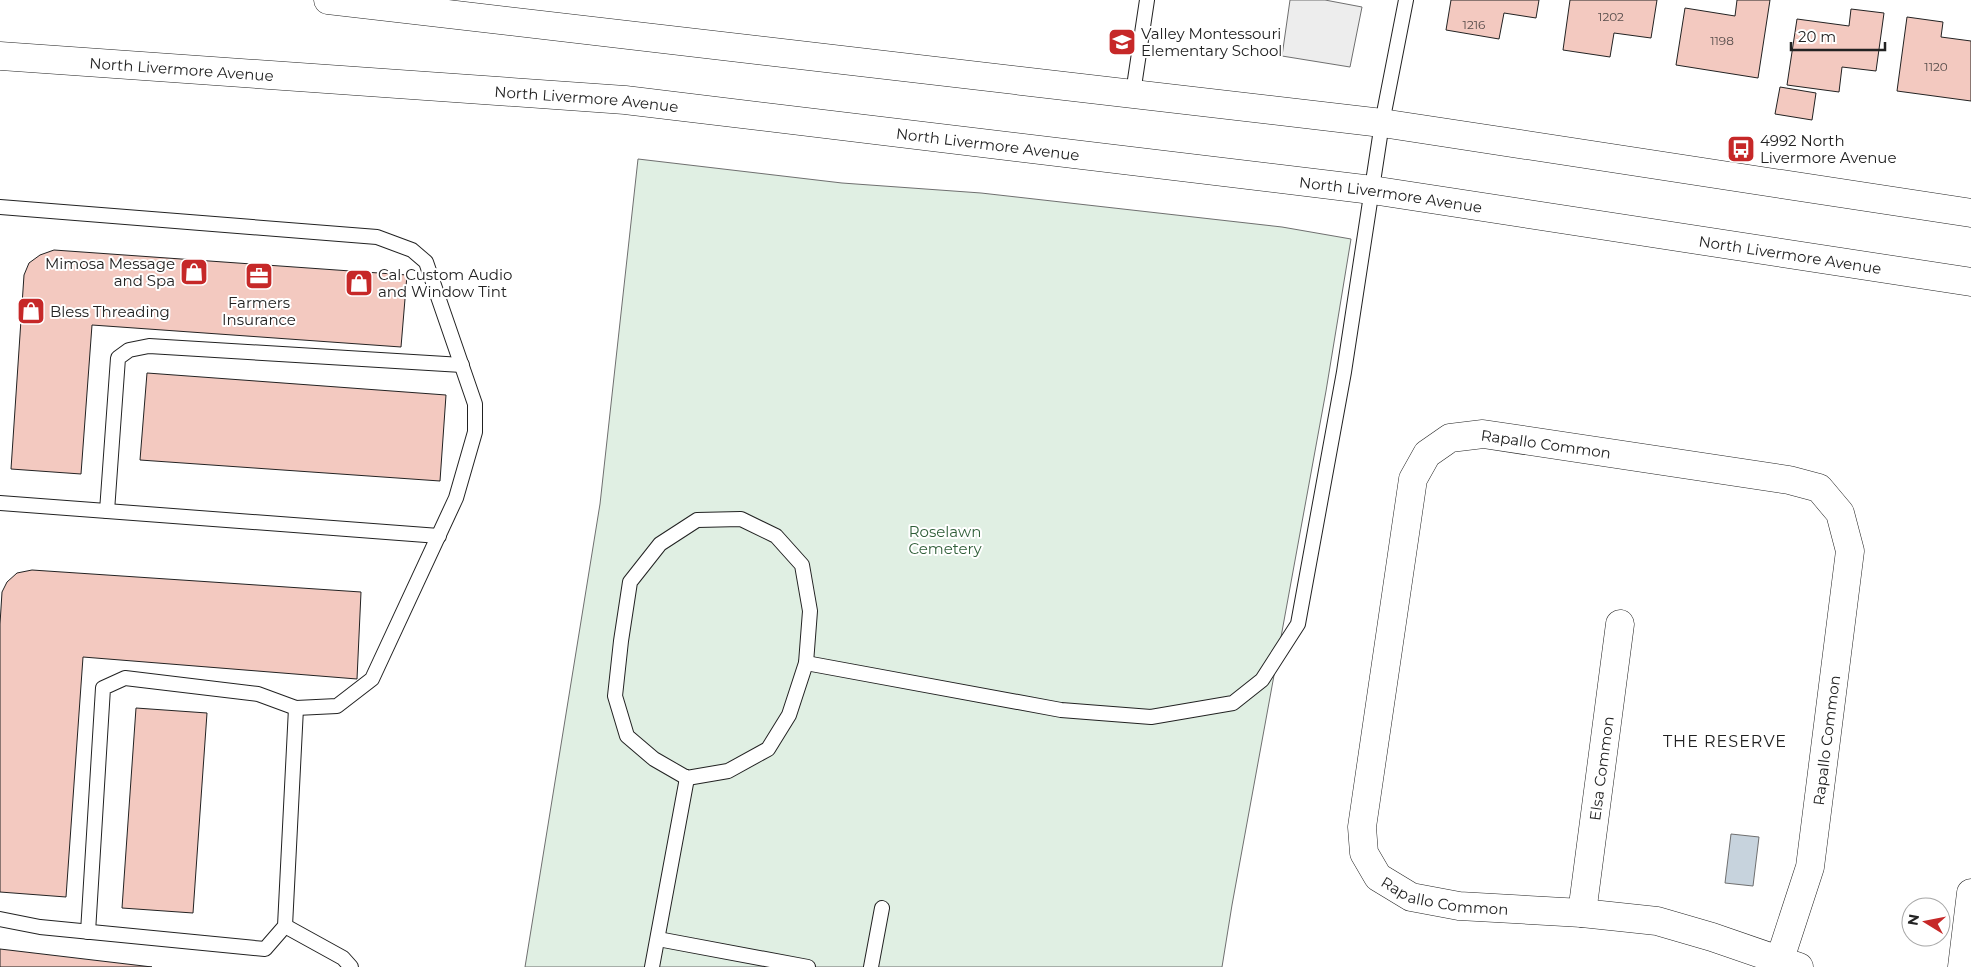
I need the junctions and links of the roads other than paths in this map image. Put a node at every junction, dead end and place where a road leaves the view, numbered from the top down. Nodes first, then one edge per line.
1 (328, 0) edge
2 (1147, 0) edge
3 (1406, 0) edge
4 (375, 3) edge
5 (0, 56) edge
6 (1133, 93) junction
7 (1382, 123) junction
8 (1372, 190) junction
9 (0, 207) edge
10 (1971, 213) edge
11 (1971, 282) edge
12 (462, 365) junction
13 (0, 503) edge
14 (107, 511) junction
15 (439, 536) junction
16 (1620, 624) dead end
17 (806, 663) junction
18 (296, 708) junction
19 (688, 778) junction
20 (1971, 893) edge
21 (882, 908) dead end
22 (1582, 913) junction
23 (0, 919) edge
24 (285, 926) junction
25 (88, 932) junction
26 (658, 939) junction
27 (1785, 964) edge
28 (351, 967) edge
29 (652, 967) edge
30 (808, 967) edge
31 (871, 967) edge
32 (1962, 967) edge

1 - 4 main road
2 - 6 lane
3 - 7 lane
4 - 6 main road
5 - 8 main road, North Livermore Avenue
6 - 7 main road
7 - 8 lane
7 - 10 main road
8 - 11 main road, North Livermore Avenue
8 - 17 lane
9 - 12 lane
12 - 14 lane
12 - 15 lane
13 - 14 lane
14 - 15 lane
15 - 18 lane
16 - 22 main road, Elsa Common
17 - 19 lane
17 - 19 lane
18 - 24 lane
18 - 25 lane
19 - 26 lane
20 - 32 main road
21 - 31 lane
22 - 27 main road, Rapallo Common
22 - 27 main road, Rapallo Common
23 - 25 lane
24 - 25 lane
24 - 28 lane
26 - 29 lane
26 - 30 lane

